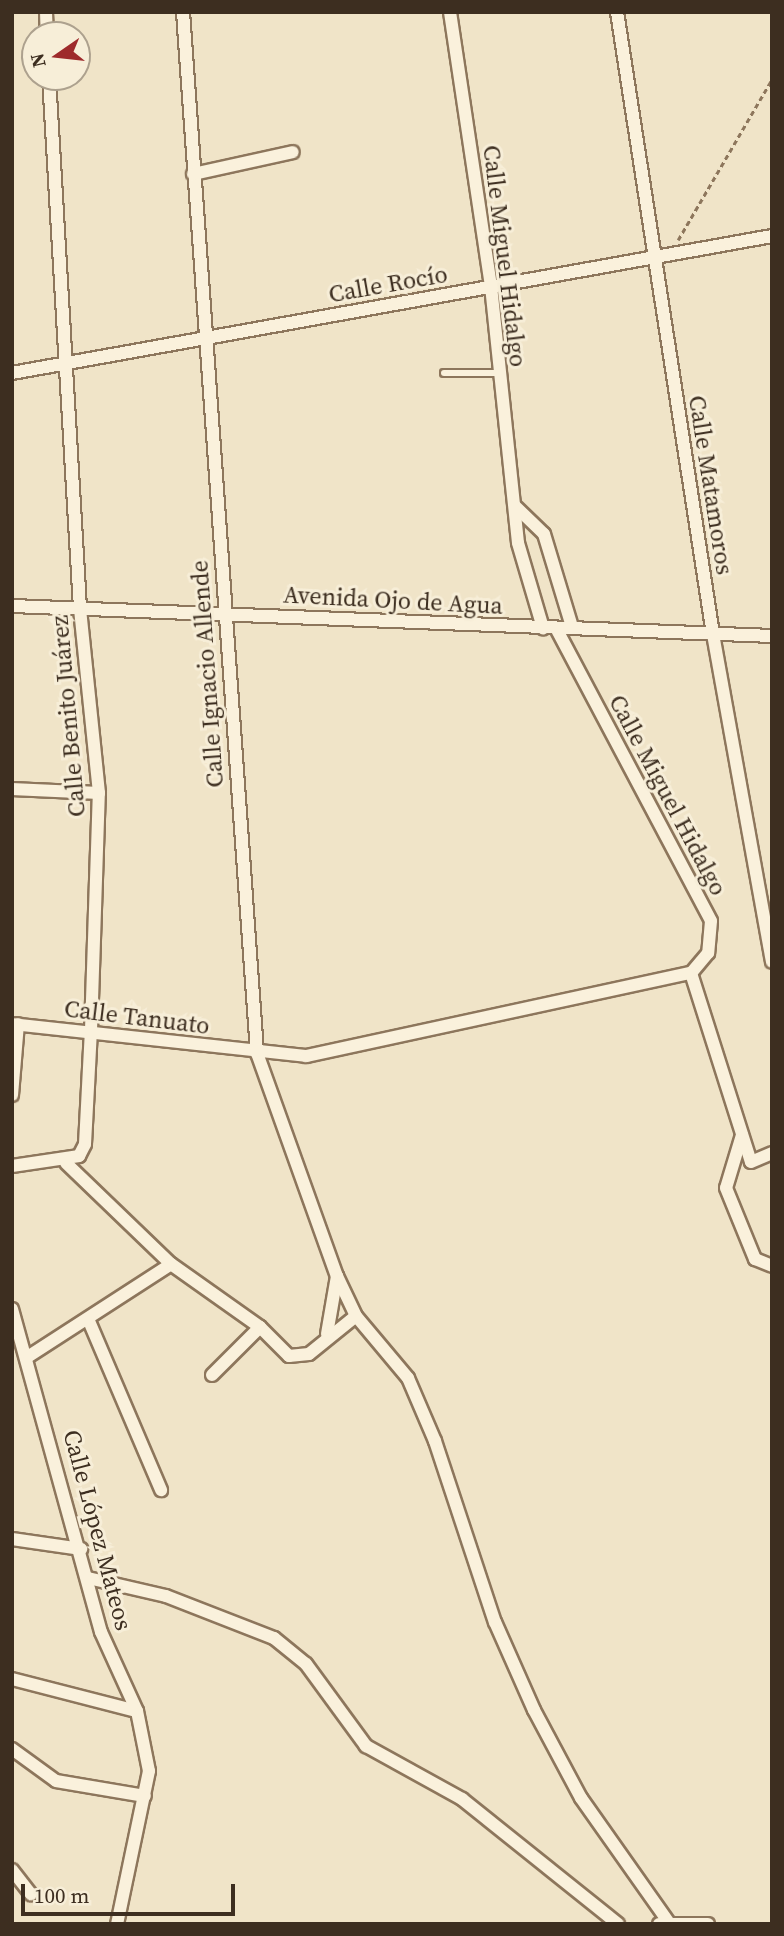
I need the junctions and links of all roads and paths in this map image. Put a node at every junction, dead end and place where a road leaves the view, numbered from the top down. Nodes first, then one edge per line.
1 (183, 12) edge
2 (450, 12) edge
3 (617, 12) edge
4 (772, 79) edge
5 (50, 91) edge
6 (293, 152) dead end
7 (193, 174) junction
8 (772, 236) edge
9 (669, 255) junction
10 (653, 258) junction
11 (491, 286) junction
12 (203, 339) junction
13 (64, 363) junction
14 (12, 373) edge
15 (444, 373) dead end
16 (499, 373) junction
17 (514, 506) junction
18 (12, 606) edge
19 (80, 608) junction
20 (223, 614) junction
21 (572, 627) junction
22 (542, 628) junction
23 (556, 628) junction
24 (713, 634) junction
25 (772, 636) edge
26 (12, 789) edge
27 (99, 793) junction
28 (772, 962) edge
29 (691, 974) junction
30 (15, 1024) edge
31 (91, 1030) junction
32 (257, 1053) junction
33 (12, 1096) edge
34 (743, 1135) junction
35 (772, 1153) edge
36 (65, 1163) junction
37 (12, 1166) edge
38 (171, 1264) junction
39 (772, 1266) edge
40 (337, 1276) junction
41 (12, 1309) edge
42 (356, 1316) junction
43 (89, 1321) junction
44 (260, 1327) junction
45 (327, 1334) junction
46 (29, 1356) junction
47 (212, 1375) dead end
48 (161, 1490) dead end
49 (12, 1539) edge
50 (81, 1549) junction
51 (88, 1578) junction
52 (12, 1679) edge
53 (137, 1712) junction
54 (12, 1749) edge
55 (145, 1796) junction
56 (12, 1870) edge
57 (32, 1894) dead end
58 (670, 1923) edge
59 (117, 1924) edge
60 (618, 1924) edge
61 (659, 1924) edge
62 (708, 1924) edge

1 - 7 street, Calle Ignacio Allende
2 - 11 street, Calle Miguel Hidalgo
3 - 10 street, Calle Matamoros
4 - 9 path
5 - 13 street, Calle Benito Juárez
6 - 7 street
7 - 12 street, Calle Ignacio Allende
8 - 9 street, Calle Rocío
9 - 10 street, Calle Rocío
10 - 11 street, Calle Rocío
10 - 24 street, Calle Matamoros
11 - 12 street, Calle Rocío
11 - 16 street, Calle Miguel Hidalgo
12 - 13 street, Calle Rocío
12 - 20 street, Calle Ignacio Allende
13 - 14 street, Calle Rocío
13 - 19 street, Calle Benito Juárez
15 - 16 lane
16 - 17 street, Calle Miguel Hidalgo
17 - 21 street
17 - 22 street, Calle Miguel Hidalgo
18 - 19 street, Avenida Ojo de Agua
19 - 20 street, Avenida Ojo de Agua
19 - 27 street, Calle Benito Juárez
20 - 22 street, Avenida Ojo de Agua
20 - 32 street, Calle Ignacio Allende
21 - 23 street, Avenida Ojo de Agua
21 - 24 street, Avenida Ojo de Agua
22 - 23 street, Avenida Ojo de Agua
23 - 29 street, Calle Miguel Hidalgo
24 - 25 street, Avenida Ojo de Agua
24 - 28 street, Calle Matamoros
26 - 27 street
27 - 31 street, Calle Benito Juárez
29 - 32 street, Calle Tanuato
29 - 34 street
30 - 31 street, Calle Tanuato
30 - 33 street
31 - 32 street, Calle Tanuato
31 - 36 street, Calle Benito Juárez
32 - 40 street, Calle Ignacio Allende
34 - 35 street
34 - 39 street
36 - 37 street
36 - 38 street
38 - 43 street
38 - 44 street
40 - 42 street, Calle Ignacio Allende
40 - 45 street
41 - 46 street, Calle López Mateos
42 - 45 street
42 - 58 street, Calle Ignacio Allende
43 - 46 street
43 - 48 street
44 - 45 street
44 - 47 street
46 - 50 street, Calle López Mateos
49 - 50 street
50 - 51 street, Calle López Mateos
51 - 53 street, Calle López Mateos
51 - 60 street
52 - 53 street
53 - 55 street, Calle López Mateos
54 - 55 street
55 - 59 street, Calle López Mateos
56 - 57 street
58 - 61 street
58 - 62 street

